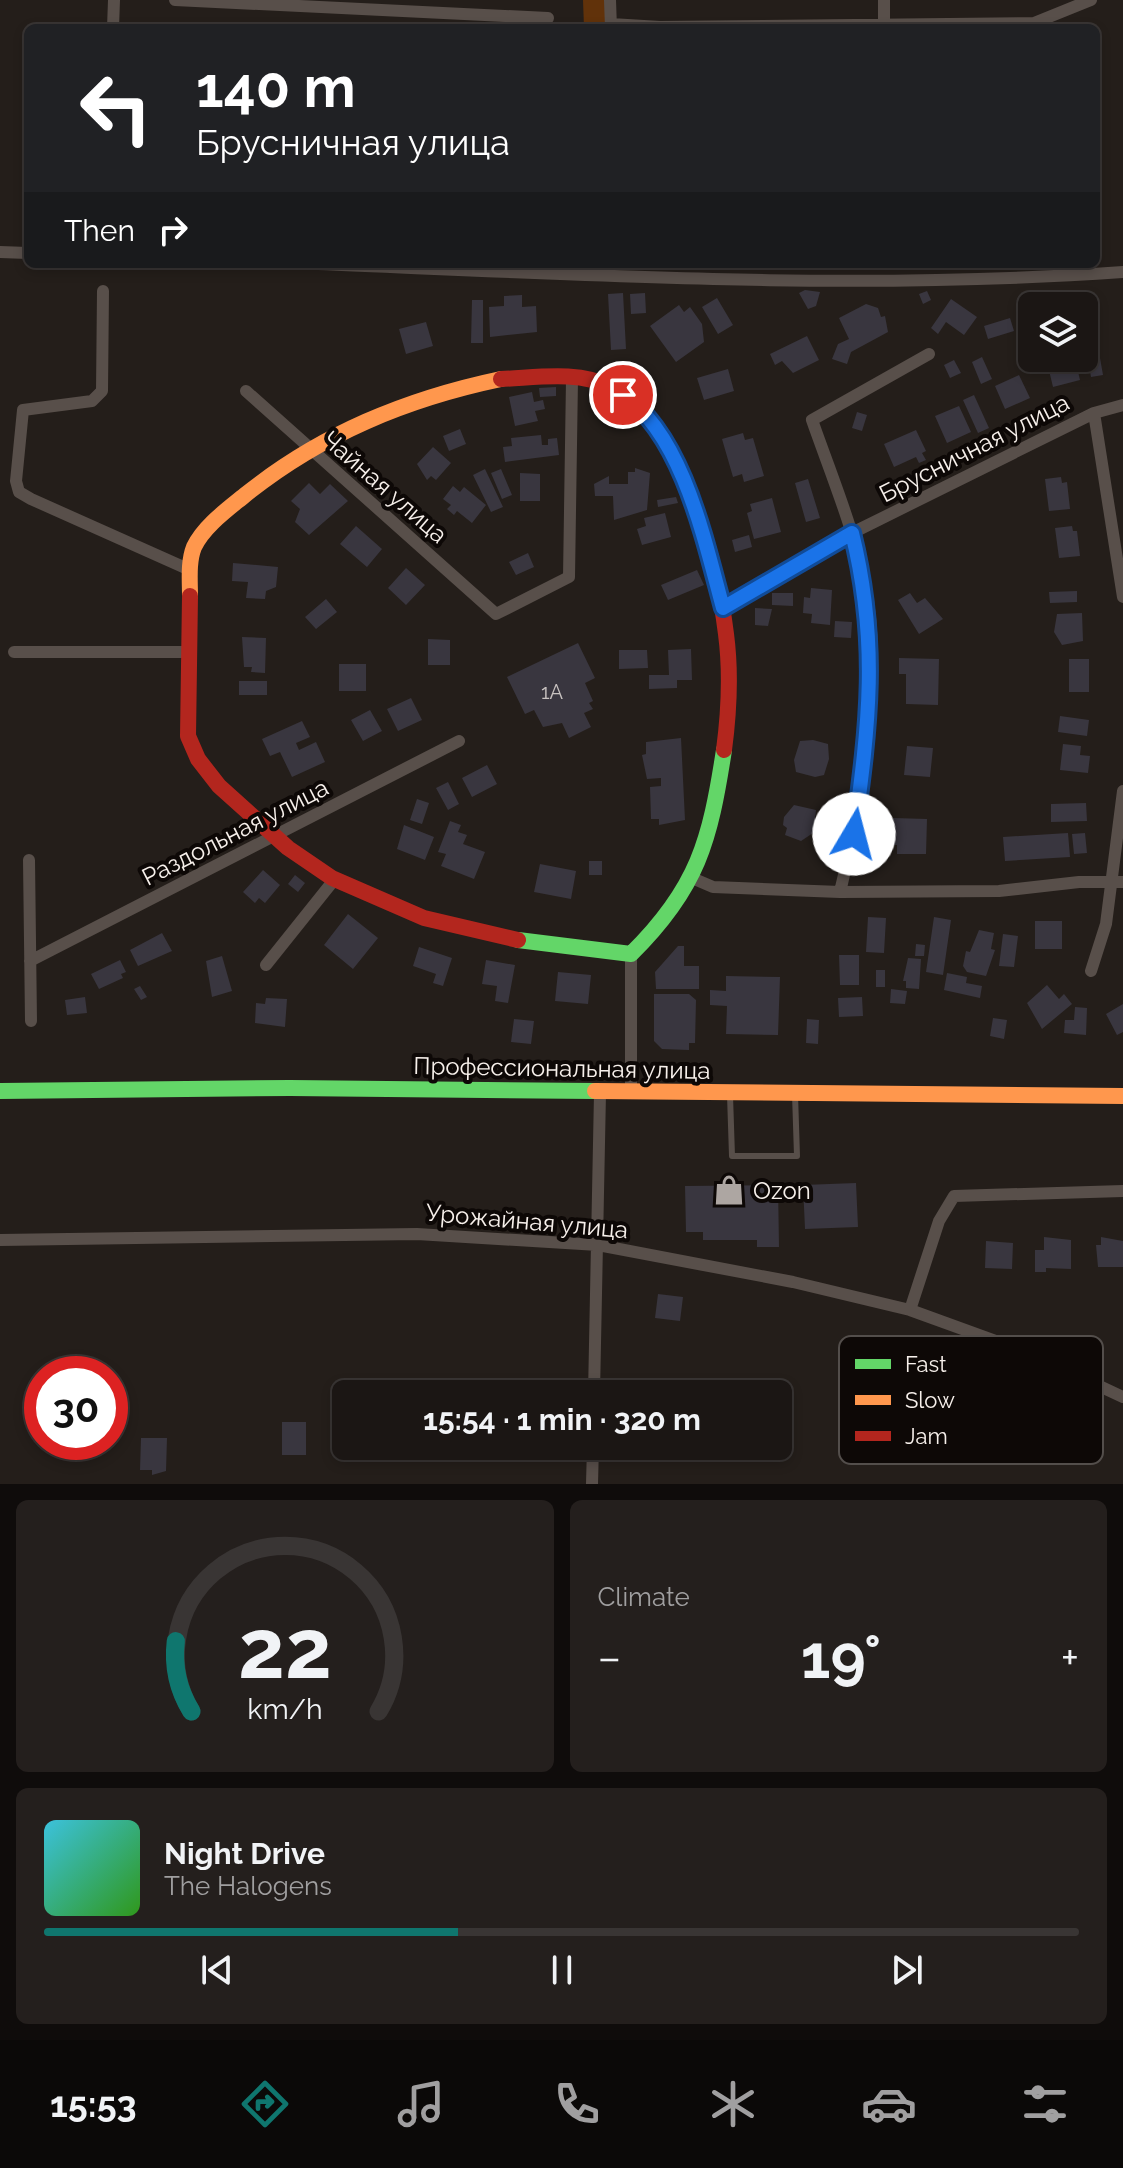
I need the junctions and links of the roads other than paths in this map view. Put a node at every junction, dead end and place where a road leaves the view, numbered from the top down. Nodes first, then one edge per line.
1 (114, 0) edge
2 (175, 0) edge
3 (610, 0) edge
4 (884, 0) edge
5 (1091, 0) edge
6 (548, 18) dead end
7 (113, 24) edge
8 (611, 24) edge
9 (884, 24) edge
10 (984, 24) edge
11 (0, 252) edge
12 (24, 253) edge
13 (418, 268) edge
14 (617, 270) edge
15 (1123, 272) edge
16 (103, 291) dead end
17 (929, 354) dead end
18 (572, 379) junction
19 (246, 391) dead end
20 (1123, 405) edge
21 (1094, 413) junction
22 (308, 449) junction
23 (852, 533) junction
24 (190, 570) junction
25 (1123, 597) edge
26 (723, 608) junction
27 (14, 652) dead end
28 (188, 652) junction
29 (459, 741) dead end
30 (1123, 791) edge
31 (273, 838) junction
32 (29, 860) dead end
33 (692, 878) junction
34 (334, 880) junction
35 (1118, 882) edge
36 (840, 892) junction
37 (631, 954) junction
38 (30, 961) junction
39 (266, 965) dead end
40 (1091, 971) dead end
41 (31, 1021) dead end
42 (0, 1091) edge
43 (631, 1092) junction
44 (600, 1093) junction
45 (730, 1094) junction
46 (795, 1094) junction
47 (1123, 1096) edge
48 (1123, 1191) edge
49 (0, 1240) edge
50 (598, 1245) junction
51 (910, 1310) junction
52 (982, 1336) edge
53 (594, 1380) edge
54 (1103, 1388) edge
55 (1123, 1397) edge
56 (593, 1460) edge
57 (592, 1484) edge

1 - 7 street
2 - 6 street
3 - 8 street
4 - 9 street
5 - 10 street
11 - 12 street
13 - 14 street
14 - 15 street
16 - 24 street
17 - 23 street
18 - 22 street
18 - 22 street, Чайная улица
18 - 26 street
19 - 22 street, Чайная улица
20 - 21 street, Брусничная улица
21 - 23 street, Брусничная улица
21 - 25 street
22 - 24 street
23 - 26 street, Брусничная улица
23 - 36 street
24 - 28 street
26 - 33 street
27 - 28 street
28 - 31 street
29 - 31 street, Раздольная улица
30 - 35 street
31 - 34 street
31 - 38 street, Раздольная улица
32 - 38 street
33 - 36 street
33 - 37 street
34 - 37 street
34 - 39 street
35 - 36 street
35 - 40 street
37 - 43 street
38 - 41 street
42 - 44 street, Профессиональная улица
43 - 44 street, Профессиональная улица
43 - 45 street, Профессиональная улица
44 - 50 street
45 - 46 street, Профессиональная улица
45 - 46 lane
46 - 47 street, Профессиональная улица
48 - 51 street
49 - 50 street, Урожайная улица
50 - 51 street, Урожайная улица
50 - 53 street
51 - 52 street, Урожайная улица
54 - 55 street, Урожайная улица
56 - 57 street

